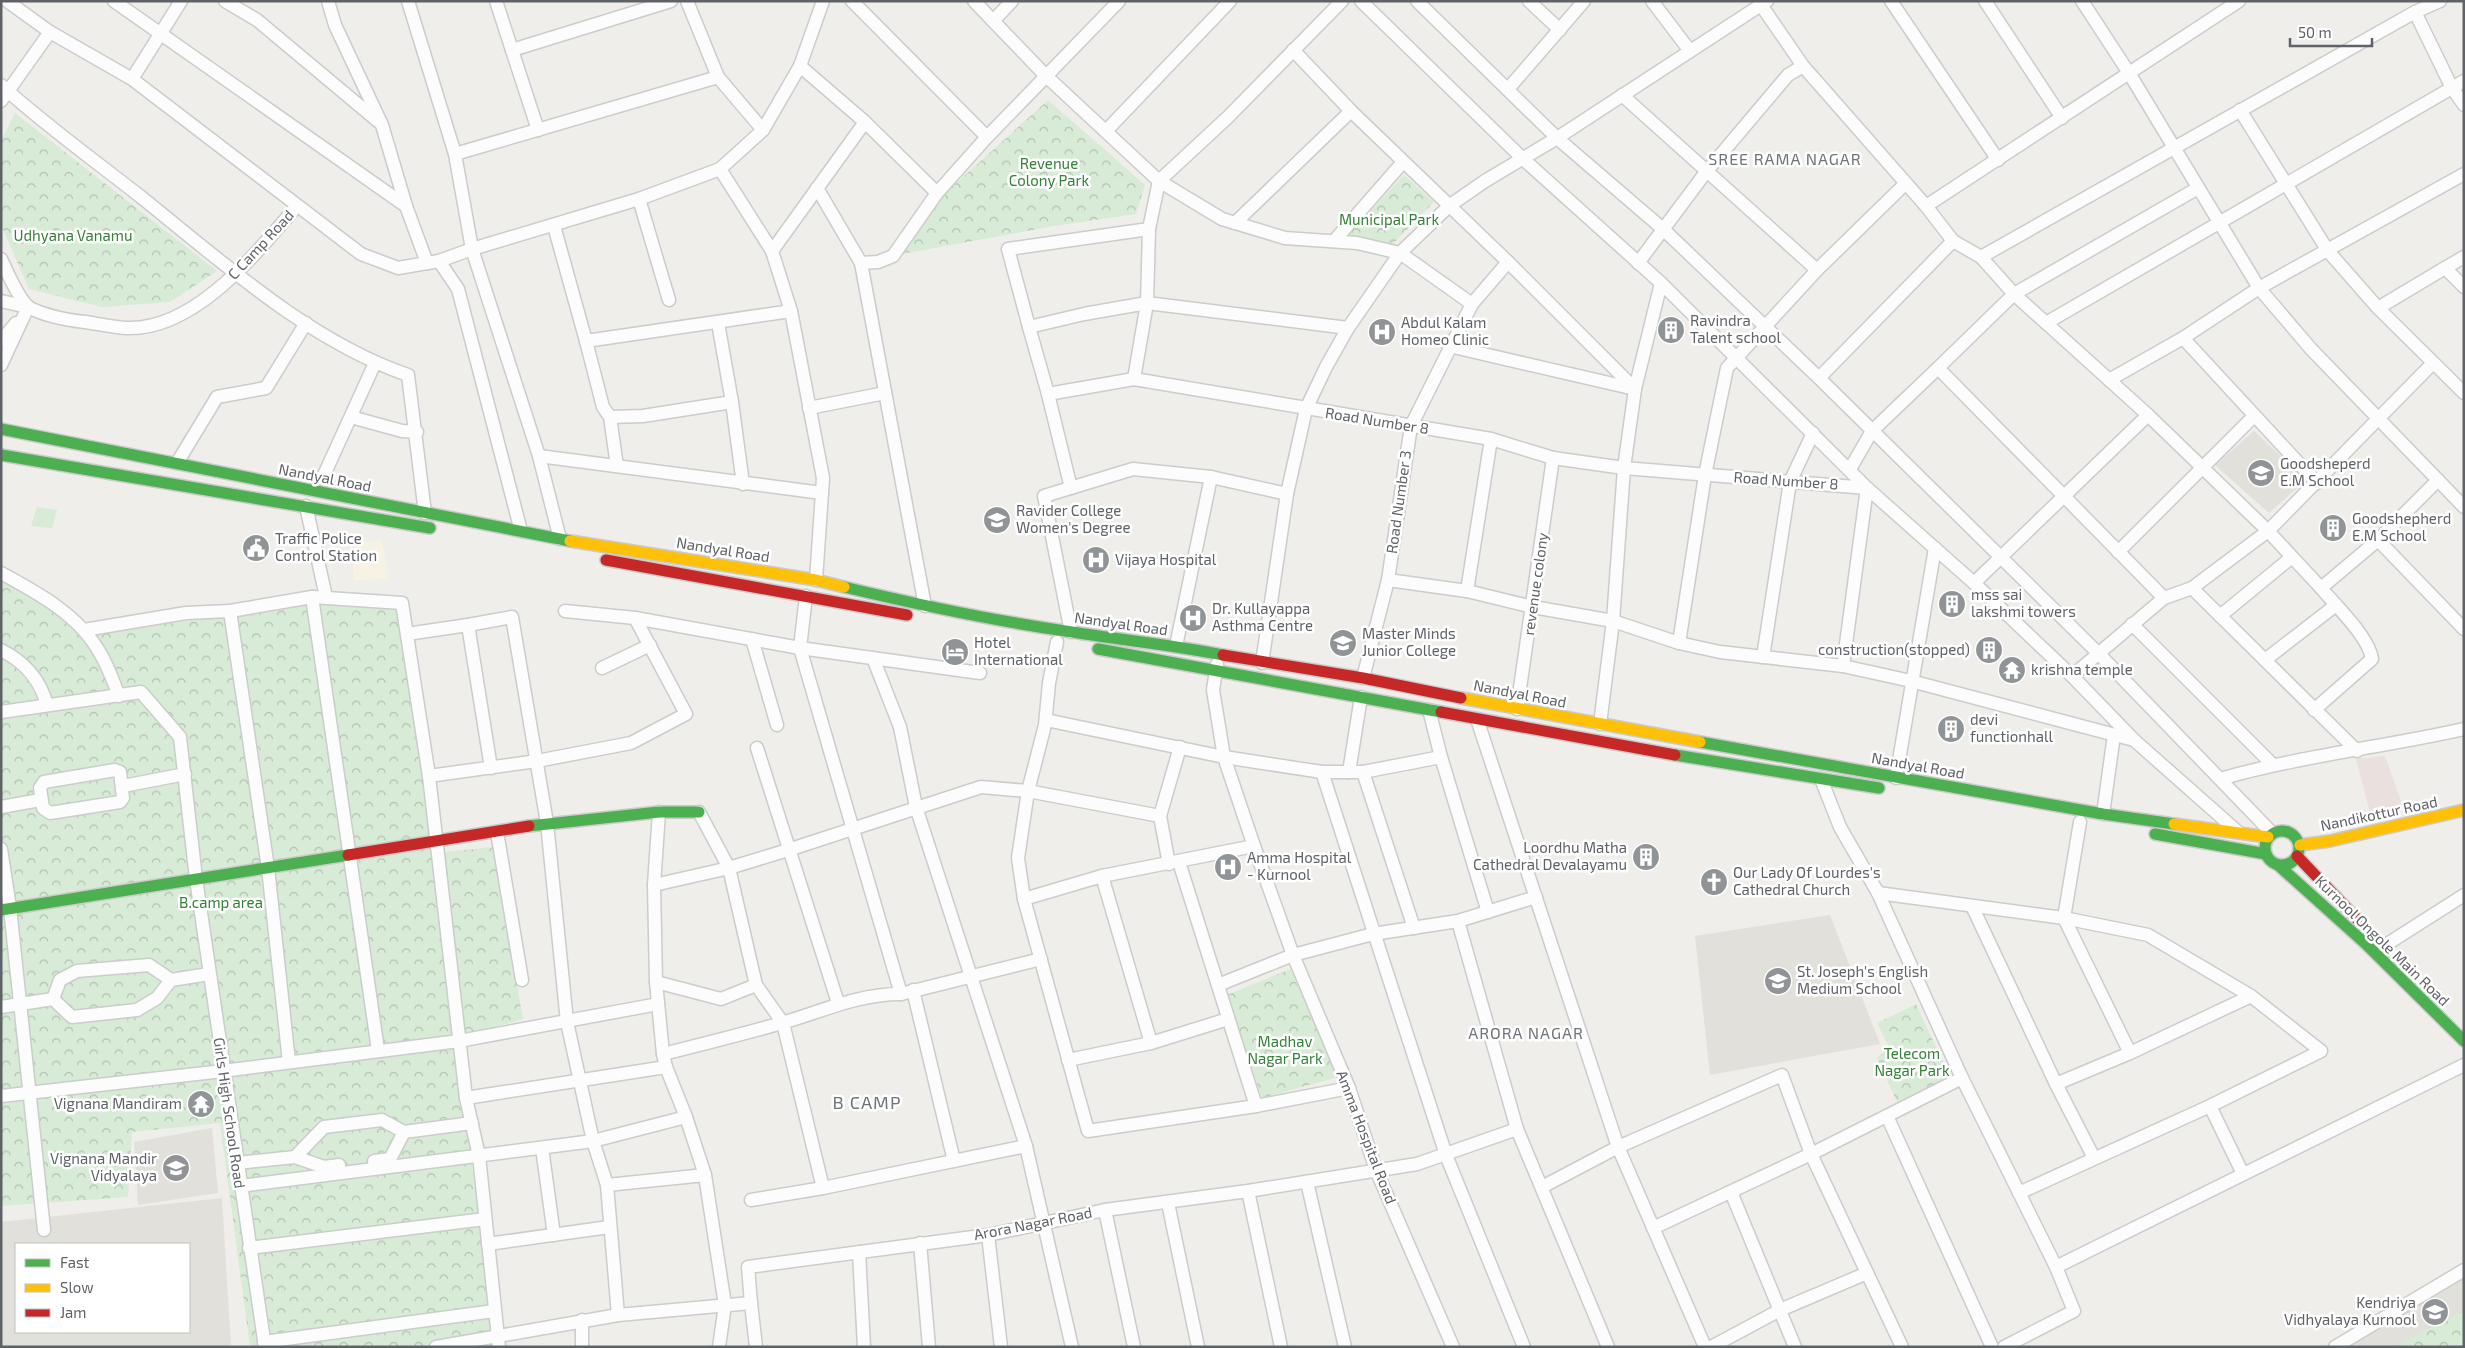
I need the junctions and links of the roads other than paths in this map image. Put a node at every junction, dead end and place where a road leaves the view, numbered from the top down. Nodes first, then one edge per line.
1 (7, 1) edge
2 (114, 1) edge
3 (181, 1) edge
4 (225, 1) edge
5 (328, 1) edge
6 (408, 1) edge
7 (496, 1) edge
8 (670, 1) edge
9 (687, 1) edge
10 (823, 1) edge
11 (852, 1) edge
12 (974, 1) edge
13 (1012, 1) edge
14 (1120, 1) edge
15 (1230, 1) edge
16 (1342, 1) edge
17 (1361, 1) edge
18 (1417, 1) edge
19 (1529, 1) edge
20 (1584, 1) edge
21 (1652, 1) edge
22 (1891, 1) edge
23 (1985, 1) edge
24 (2239, 1) edge
25 (2440, 1) edge
26 (1764, 3) edge
27 (2088, 3) edge
28 (2416, 12) junction
29 (993, 21) junction
30 (1560, 30) junction
31 (50, 32) junction
32 (161, 34) junction
33 (512, 50) junction
34 (1293, 50) junction
35 (1690, 51) junction
36 (800, 66) junction
37 (1803, 66) junction
38 (2130, 73) junction
39 (1045, 75) junction
40 (718, 77) junction
41 (132, 79) junction
42 (2464, 81) edge
43 (2452, 88) junction
44 (1508, 89) junction
45 (3, 92) edge
46 (1622, 95) junction
47 (2464, 105) edge
48 (2240, 110) junction
49 (1351, 111) junction
50 (2062, 118) junction
51 (865, 122) junction
52 (382, 125) junction
53 (538, 130) junction
54 (763, 130) junction
55 (1106, 131) junction
56 (987, 136) junction
57 (1557, 138) junction
58 (2175, 148) junction
59 (455, 154) junction
60 (1522, 158) junction
61 (1998, 160) junction
62 (1403, 162) junction
63 (720, 169) junction
64 (1706, 172) junction
65 (2464, 174) edge
66 (1159, 181) junction
67 (1906, 184) junction
68 (2285, 185) junction
69 (817, 188) junction
70 (2198, 188) junction
71 (937, 193) junction
72 (639, 199) junction
73 (298, 206) junction
74 (406, 206) junction
75 (1449, 206) junction
76 (1926, 206) junction
77 (1236, 223) junction
78 (2219, 223) junction
79 (554, 226) junction
80 (1149, 229) junction
81 (1663, 229) junction
82 (1334, 241) junction
83 (1953, 241) junction
84 (472, 249) junction
85 (772, 251) junction
86 (2328, 251) junction
87 (1400, 253) junction
88 (1981, 257) junction
89 (2464, 257) edge
90 (1, 259) edge
91 (433, 262) junction
92 (1508, 262) junction
93 (861, 263) junction
94 (1638, 263) junction
95 (2445, 268) junction
96 (1817, 270) junction
97 (237, 274) junction
98 (1661, 283) junction
99 (2464, 287) edge
100 (2259, 288) junction
101 (2014, 294) junction
102 (669, 300) dead end
103 (1, 302) edge
104 (1147, 303) junction
105 (1472, 304) junction
106 (28, 307) junction
107 (2378, 308) junction
108 (791, 311) junction
109 (306, 323) junction
110 (718, 323) junction
111 (2046, 323) junction
112 (1764, 326) junction
113 (1029, 327) junction
114 (1348, 328) junction
115 (2183, 338) junction
116 (1, 341) edge
117 (586, 341) junction
118 (1449, 346) junction
119 (1734, 357) junction
120 (375, 364) junction
121 (2432, 364) junction
122 (1, 365) edge
123 (1938, 368) junction
124 (1819, 378) junction
125 (1134, 379) junction
126 (2109, 380) junction
127 (1635, 389) junction
128 (885, 393) junction
129 (2464, 393) edge
130 (1048, 394) junction
131 (732, 402) junction
132 (809, 408) junction
133 (1306, 410) junction
134 (2148, 415) junction
135 (2254, 416) junction
136 (351, 417) junction
137 (610, 417) junction
138 (2376, 419) junction
139 (1411, 426) junction
140 (1, 429) edge
141 (1872, 431) junction
142 (417, 432) junction
143 (1814, 434) junction
144 (1491, 439) junction
145 (1, 455) edge
146 (539, 456) junction
147 (1553, 458) junction
148 (177, 463) junction
149 (617, 466) junction
150 (1624, 468) junction
151 (2203, 468) junction
152 (1850, 469) junction
153 (324, 475) dead end
154 (1705, 475) junction
155 (1210, 478) junction
156 (2438, 480) junction
157 (1790, 482) junction
158 (2317, 483) junction
159 (743, 484) junction
160 (1071, 488) junction
161 (1867, 488) junction
162 (822, 493) junction
163 (1288, 494) junction
164 (2065, 497) junction
165 (306, 506) junction
166 (2464, 507) edge
167 (425, 513) junction
168 (438, 530) dead end
169 (521, 531) junction
170 (2268, 531) junction
171 (560, 539) junction
172 (2378, 540) junction
173 (1935, 548) junction
174 (2118, 552) junction
175 (2292, 557) junction
176 (593, 558) dead end
177 (2001, 558) junction
178 (1, 573) edge
179 (816, 580) junction
180 (1388, 580) junction
181 (1974, 583) junction
182 (2192, 588) junction
183 (2321, 588) junction
184 (1467, 591) junction
185 (806, 596) junction
186 (312, 597) junction
187 (326, 597) junction
188 (2164, 598) junction
189 (2336, 605) junction
190 (1533, 607) junction
191 (230, 611) junction
192 (565, 611) dead end
193 (923, 612) junction
194 (2220, 616) junction
195 (635, 618) junction
196 (940, 621) dead end
197 (1613, 621) junction
198 (2132, 624) junction
199 (468, 625) junction
200 (2464, 629) edge
201 (84, 630) junction
202 (407, 634) junction
203 (752, 639) junction
204 (1076, 641) junction
205 (1057, 642) junction
206 (1678, 643) junction
207 (650, 645) junction
208 (1176, 646) junction
209 (800, 648) junction
210 (1, 650) edge
211 (2098, 653) junction
212 (1220, 654) junction
213 (1763, 657) junction
214 (873, 658) junction
215 (2265, 660) junction
216 (1262, 663) junction
217 (1843, 666) junction
218 (602, 668) dead end
219 (1216, 670) junction
220 (980, 673) dead end
221 (2072, 676) junction
222 (1364, 678) junction
223 (1911, 681) junction
224 (119, 696) junction
225 (1361, 697) junction
226 (46, 705) junction
227 (1517, 709) junction
228 (1429, 710) junction
229 (2314, 710) junction
230 (1, 712) edge
231 (1477, 718) junction
232 (1046, 720) junction
233 (1600, 724) junction
234 (777, 725) dead end
235 (2464, 729) edge
236 (2114, 735) junction
237 (2134, 740) junction
238 (1180, 747) junction
239 (757, 748) dead end
240 (2356, 751) junction
241 (1224, 757) junction
242 (1441, 757) junction
243 (537, 761) junction
244 (2272, 764) junction
245 (491, 768) junction
246 (1322, 772) junction
247 (1349, 772) junction
248 (1362, 772) junction
249 (184, 774) junction
250 (429, 776) junction
251 (1896, 778) junction
252 (1821, 779) junction
253 (2220, 779) junction
254 (122, 786) junction
255 (1888, 790) dead end
256 (1028, 792) junction
257 (40, 800) junction
258 (1, 807) edge
259 (916, 807) junction
260 (2464, 810) edge
261 (659, 812) junction
262 (699, 812) joint
263 (2103, 814) junction
264 (1160, 816) junction
265 (2061, 819) dead end
266 (2080, 822) junction
267 (547, 823) junction
268 (2118, 828) dead end
269 (852, 829) junction
270 (497, 832) junction
271 (2238, 832) junction
272 (2147, 833) dead end
273 (2270, 836) junction
274 (437, 841) junction
275 (1254, 846) junction
276 (1, 849) edge
277 (788, 850) junction
278 (2299, 851) junction
279 (2266, 854) junction
280 (348, 855) junction
281 (1174, 863) junction
282 (2278, 864) junction
283 (268, 868) junction
284 (729, 868) junction
285 (1102, 876) junction
286 (196, 879) junction
287 (654, 885) junction
288 (1878, 893) junction
289 (1536, 897) junction
290 (2463, 897) edge
291 (1024, 898) junction
292 (1972, 906) junction
293 (6, 909) edge
294 (1488, 912) junction
295 (2064, 918) junction
296 (1458, 921) junction
297 (1414, 928) junction
298 (1373, 934) junction
299 (2384, 946) junction
300 (1293, 956) junction
301 (1041, 960) junction
302 (209, 974) junction
303 (970, 977) junction
304 (171, 980) junction
305 (522, 980) dead end
306 (656, 982) junction
307 (1218, 985) junction
308 (756, 986) junction
309 (914, 990) junction
310 (901, 994) junction
311 (2251, 996) junction
312 (53, 999) junction
313 (838, 1003) junction
314 (20, 1004) junction
315 (658, 1004) junction
316 (1, 1007) edge
317 (1228, 1018) junction
318 (567, 1022) junction
319 (783, 1023) junction
320 (2464, 1026) edge
321 (458, 1041) junction
322 (2464, 1041) edge
323 (1151, 1043) junction
324 (378, 1050) junction
325 (2130, 1053) junction
326 (664, 1054) junction
327 (1068, 1060) junction
328 (289, 1062) junction
329 (2464, 1065) edge
330 (666, 1067) junction
331 (223, 1071) junction
332 (1962, 1078) junction
333 (581, 1080) junction
334 (2056, 1084) junction
335 (1349, 1088) junction
336 (30, 1092) junction
337 (1, 1096) edge
338 (466, 1098) junction
339 (1256, 1106) junction
340 (2210, 1106) junction
341 (1887, 1116) junction
342 (686, 1117) junction
343 (472, 1123) junction
344 (1517, 1129) junction
345 (404, 1132) junction
346 (593, 1141) junction
347 (1026, 1146) junction
348 (1618, 1147) junction
349 (542, 1148) junction
350 (1811, 1154) junction
351 (1446, 1155) junction
352 (479, 1156) junction
353 (295, 1157) junction
354 (2094, 1158) junction
355 (954, 1161) junction
356 (236, 1163) junction
357 (1376, 1170) junction
358 (2243, 1174) junction
359 (705, 1175) junction
360 (1307, 1182) junction
361 (607, 1184) junction
362 (240, 1186) junction
363 (1542, 1187) junction
364 (823, 1188) junction
365 (1248, 1192) junction
366 (1731, 1192) junction
367 (2019, 1193) junction
368 (751, 1200) dead end
369 (1168, 1202) junction
370 (1105, 1210) junction
371 (485, 1219) junction
372 (1044, 1221) junction
373 (609, 1228) junction
374 (1653, 1228) junction
375 (44, 1230) dead end
376 (554, 1235) junction
377 (988, 1235) junction
378 (920, 1243) junction
379 (488, 1244) junction
380 (250, 1248) junction
381 (859, 1252) junction
382 (2056, 1267) junction
383 (2464, 1270) edge
384 (1867, 1273) junction
385 (751, 1302) junction
386 (725, 1305) junction
387 (1780, 1310) junction
388 (494, 1311) junction
389 (618, 1314) junction
390 (582, 1320) junction
391 (499, 1341) edge
392 (264, 1344) edge
393 (1448, 1346) edge
394 (436, 1347) edge
395 (582, 1347) edge
396 (719, 1347) edge
397 (756, 1347) edge
398 (864, 1347) edge
399 (929, 1347) edge
400 (1001, 1347) edge
401 (1072, 1347) edge
402 (1134, 1347) edge
403 (1198, 1347) edge
404 (1281, 1347) edge
405 (1346, 1347) edge
406 (1524, 1347) edge
407 (1608, 1347) edge
408 (1705, 1347) edge
409 (1712, 1347) edge
410 (1796, 1347) edge
411 (1902, 1347) edge
412 (1992, 1347) edge
413 (2004, 1347) edge
414 (2335, 1347) edge

1 - 31 street
2 - 32 street
3 - 32 street
4 - 52 street
5 - 52 street
6 - 59 street
7 - 33 street
8 - 33 street
9 - 40 street
10 - 36 street
11 - 56 street
12 - 29 street
13 - 29 street
14 - 39 street
15 - 55 street
16 - 34 street
17 - 60 street
18 - 44 street
19 - 30 street
20 - 30 street
21 - 35 street
22 - 61 street
23 - 50 street
24 - 38 street
25 - 28 street
26 - 35 street
26 - 37 street
27 - 38 street
28 - 43 street
28 - 48 street
29 - 39 street
30 - 44 street
31 - 41 street
31 - 45 street
32 - 41 street
32 - 74 street
33 - 53 street
34 - 49 street
34 - 66 street
35 - 46 street
36 - 51 street
36 - 54 street
37 - 64 street
37 - 67 street
38 - 50 street
38 - 58 street
39 - 55 street
39 - 56 street
40 - 53 street
40 - 54 street
41 - 73 street
42 - 43 street
43 - 47 street
43 - 68 street
44 - 57 street
45 - 97 street
46 - 57 street
46 - 64 street
48 - 58 street
48 - 68 street
49 - 62 street
49 - 77 street
50 - 61 street
51 - 69 street
51 - 71 street
52 - 74 street
53 - 59 street
54 - 63 street
55 - 66 street
56 - 71 street
57 - 60 street
57 - 81 street
58 - 70 street
58 - 88 street
59 - 84 street
60 - 75 street
60 - 94 street
61 - 76 street
62 - 75 street
62 - 82 street
63 - 72 street
63 - 85 street
64 - 81 street
64 - 96 street
65 - 86 street
66 - 77 street
66 - 80 street
67 - 76 street
67 - 96 street
68 - 78 street
68 - 86 street
69 - 85 street
69 - 93 street
70 - 78 street
70 - 101 street
71 - 93 street
72 - 79 street
72 - 102 street
73 - 91 street
73 - 97 street, C Camp Road
74 - 91 street
75 - 87 street
75 - 92 street
76 - 83 street
77 - 82 street
78 - 100 street
78 - 111 street
79 - 84 street
79 - 117 street
80 - 104 street
80 - 113 street
81 - 94 street
81 - 112 street
82 - 87 street
83 - 88 street
83 - 124 street
84 - 91 street
84 - 146 street
85 - 108 street
86 - 100 street
86 - 107 street
87 - 105 street
87 - 114 street
88 - 101 street
89 - 95 street
90 - 106 street
91 - 169 street
92 - 105 street, Road Number 3
92 - 127 street
93 - 128 street
94 - 98 street
95 - 99 street
95 - 107 street
96 - 112 street
97 - 106 street, C Camp Road
97 - 109 street
98 - 119 street
98 - 127 street
100 - 115 street
100 - 138 street
101 - 111 street
101 - 123 street
103 - 106 street, C Camp Road
104 - 113 street
104 - 114 street
104 - 125 street
105 - 118 street, Road Number 3
106 - 116 street
106 - 122 street
107 - 121 street
108 - 110 street
108 - 132 street
109 - 120 street
109 - 148 street
110 - 117 street
110 - 131 street
111 - 126 street
112 - 119 street
112 - 124 street
113 - 130 street
114 - 133 street
115 - 126 street
115 - 135 street
117 - 137 street
118 - 127 street
118 - 139 street, Road Number 3
119 - 143 street
119 - 154 street
120 - 136 street
120 - 142 street
121 - 129 street
121 - 138 street
123 - 141 street
123 - 164 street
124 - 141 street
125 - 130 street, Road Number 8
125 - 133 street, Road Number 8
126 - 134 street
127 - 150 street
128 - 132 street
128 - 193 street
130 - 160 street
131 - 137 street
131 - 159 street
132 - 162 street
133 - 139 street, Road Number 8
133 - 163 street
134 - 151 street
134 - 164 street
135 - 151 street
135 - 158 street
136 - 142 street
136 - 153 street
137 - 149 street
138 - 156 street
138 - 158 street
139 - 144 street, Road Number 8
139 - 180 street, Road Number 3
140 - 148 main road, Nandyal Road
141 - 152 street
141 - 177 street
142 - 167 street
143 - 152 street
143 - 157 street
144 - 147 street, Road Number 8
144 - 184 street
145 - 165 main road, Nandyal Road
146 - 149 street
146 - 171 street
147 - 150 street, Road Number 8
147 - 190 street, revenue colony
148 - 167 main road, Nandyal Road
149 - 159 street
150 - 154 street, Road Number 8
150 - 197 street
151 - 170 street
151 - 174 street
152 - 161 street
154 - 157 street, Road Number 8
154 - 206 street
155 - 160 street
155 - 163 street
155 - 208 street
156 - 166 street
156 - 172 street
157 - 161 street, Road Number 8
157 - 213 street
158 - 170 street
159 - 162 street
160 - 204 street
161 - 173 street
161 - 217 street
162 - 179 street
163 - 216 street
164 - 174 street
164 - 177 street
165 - 168 main road, Nandyal Road
165 - 187 street
167 - 169 main road, Nandyal Road
169 - 171 main road, Nandyal Road
170 - 175 street
170 - 182 street
171 - 179 main road, Nandyal Road
172 - 183 street
172 - 200 street
173 - 181 street
173 - 223 street
174 - 188 street
175 - 183 street
175 - 194 street
176 - 185 main road, Nandyal Road
177 - 181 street
177 - 211 street
178 - 201 street
179 - 193 main road, Nandyal Road
180 - 184 street
180 - 222 street, Road Number 3
181 - 221 street
182 - 188 street
182 - 194 street
183 - 189 street
184 - 190 street
185 - 193 main road, Nandyal Road
185 - 209 street
186 - 187 street
186 - 191 street
186 - 280 street
187 - 202 street
188 - 198 street
189 - 215 street
189 - 229 street
190 - 197 street
190 - 227 street, revenue colony
191 - 201 street
191 - 283 street
192 - 195 street
193 - 204 main road, Nandyal Road
194 - 215 street
195 - 203 street
195 - 207 street
196 - 205 main road, Nandyal Road
197 - 206 street
197 - 233 street
198 - 211 street
198 - 244 street
199 - 202 street
199 - 243 street
199 - 245 street
201 - 224 street
202 - 250 street
203 - 209 street
203 - 234 street
204 - 205 main road, Nandyal Road
204 - 208 main road, Nandyal Road
204 - 219 main road, Nandyal Road
205 - 232 street
206 - 213 street
207 - 218 street
207 - 243 street
208 - 212 main road, Nandyal Road
209 - 214 street
209 - 269 street
210 - 226 street
211 - 221 street
211 - 253 street
212 - 216 main road, Nandyal Road
212 - 219 street
213 - 217 street
214 - 220 street
214 - 259 street
215 - 229 street
216 - 222 main road, Nandyal Road
217 - 223 street
219 - 225 main road, Nandyal Road
219 - 241 street
221 - 237 street
222 - 227 main road, Nandyal Road
223 - 236 street
223 - 251 street
224 - 226 street
224 - 249 street, Girls High School Road
225 - 228 main road, Nandyal Road
225 - 247 street
226 - 230 street
227 - 233 main road, Nandyal Road
228 - 231 main road, Nandyal Road
228 - 242 street
229 - 240 street
231 - 252 main road, Nandyal Road
231 - 289 street
232 - 238 street
232 - 256 street
233 - 251 main road, Nandyal Road
235 - 240 street
236 - 237 street
236 - 263 street
237 - 271 street
238 - 241 street
238 - 264 street
239 - 277 street
240 - 244 street
241 - 246 street
241 - 275 street, Amma Hospital Road
242 - 248 street
242 - 294 street
243 - 245 street
243 - 267 street
244 - 253 street
245 - 250 street
246 - 247 street
246 - 298 street
247 - 248 street
248 - 297 street
249 - 254 street
249 - 286 street, Girls High School Road
250 - 274 street
251 - 263 main road, Nandyal Road
252 - 255 main road, Nandyal Road
252 - 288 street
253 - 273 street
254 - 257 street
254 - 257 street
256 - 259 street
256 - 264 street
256 - 291 street
257 - 258 street
259 - 269 street
259 - 303 street
260 - 278 main road, Nandikottur Road
261 - 262 main road
261 - 267 main road
261 - 287 street
262 - 284 street
263 - 271 main road, Nandyal Road
264 - 281 street
265 - 266 main road
266 - 268 main road
266 - 295 street
267 - 270 main road
267 - 318 street
269 - 277 street
269 - 310 street
270 - 274 main road
270 - 305 street
271 - 273 main road, Nandyal Road
272 - 279 main road
273 - 278 main road
273 - 279 main road
274 - 280 main road
274 - 321 street
275 - 281 street
275 - 300 street, Amma Hospital Road
276 - 293 street
277 - 284 street
277 - 313 street
278 - 282 main road
278 - 299 main road, Kurnool Ongole Main Road
279 - 282 main road
280 - 283 main road
280 - 324 street
281 - 285 street
281 - 307 street
282 - 322 main road, Kurnool Ongole Main Road
283 - 286 main road
283 - 328 street
284 - 287 street
284 - 308 street
285 - 291 street
285 - 323 street
286 - 293 main road
286 - 302 street, Girls High School Road
287 - 306 street
288 - 292 street
288 - 332 street
289 - 294 street
289 - 348 street
290 - 299 street
291 - 301 street
292 - 295 street
292 - 334 street
293 - 314 street
294 - 296 street
295 - 311 street
295 - 325 street
296 - 297 street
296 - 344 street
297 - 298 street
298 - 300 street
298 - 351 street
299 - 320 main road, Kurnool Ongole Main Road
300 - 307 street
300 - 335 street, Amma Hospital Road
301 - 303 street
301 - 327 street
302 - 304 street
302 - 331 street, Girls High School Road
303 - 309 street
303 - 347 street
304 - 312 street
304 - 312 street
306 - 308 street
306 - 315 street
307 - 317 street
308 - 319 street
309 - 310 street
309 - 355 street
310 - 313 street
311 - 325 street
311 - 340 street
312 - 314 street
313 - 319 street
314 - 316 street
314 - 336 street
315 - 318 street
315 - 326 street
317 - 323 street
317 - 339 street
318 - 321 street
318 - 333 street
319 - 326 street
319 - 364 street
321 - 324 street
321 - 338 street
323 - 327 street
324 - 328 street
325 - 334 street
326 - 330 street
327 - 339 street
328 - 331 street
329 - 358 street
330 - 333 street
330 - 342 street
331 - 336 street
331 - 356 street, Girls High School Road
332 - 341 street
332 - 367 street
333 - 338 street
333 - 346 street
334 - 354 street
335 - 339 street
335 - 357 street, Amma Hospital Road
336 - 337 street
336 - 375 street
338 - 343 street
340 - 354 street
340 - 358 street
341 - 350 street
341 - 412 street
342 - 346 street
342 - 359 street
343 - 345 street
343 - 352 street
344 - 351 street, Arora Nagar Road
344 - 363 street
345 - 353 street
345 - 353 street
346 - 349 street
346 - 361 street
347 - 355 street
347 - 372 street
348 - 350 street
348 - 363 street
348 - 374 street
349 - 352 street
349 - 376 street
350 - 366 street
350 - 384 street
351 - 357 street, Arora Nagar Road
351 - 406 street
352 - 362 street
352 - 371 street
353 - 356 street
354 - 367 street
355 - 364 street
356 - 362 street, Girls High School Road
357 - 360 street, Arora Nagar Road
357 - 393 street, Amma Hospital Road
358 - 382 street
359 - 361 street
359 - 386 street
360 - 365 street, Arora Nagar Road
360 - 405 street
361 - 373 street
362 - 380 street, Girls High School Road
363 - 407 street
364 - 368 street
365 - 369 street, Arora Nagar Road
365 - 404 street
366 - 374 street
366 - 387 street
367 - 382 street
369 - 370 street, Arora Nagar Road
369 - 403 street
370 - 372 street, Arora Nagar Road
370 - 402 street
371 - 379 street
371 - 380 street
372 - 377 street, Arora Nagar Road
372 - 401 street
373 - 376 street
373 - 389 street
374 - 408 street
376 - 379 street
377 - 378 street, Arora Nagar Road
377 - 400 street
378 - 381 street, Arora Nagar Road
378 - 399 street
379 - 388 street
380 - 392 street, Girls High School Road
381 - 385 street, Arora Nagar Road
381 - 398 street
382 - 413 street
383 - 414 street
384 - 387 street
384 - 411 street
385 - 386 street
385 - 397 street
386 - 389 street
386 - 396 street
387 - 409 street
387 - 410 street
388 - 391 street
388 - 392 street
389 - 390 street
390 - 391 street
390 - 395 street
391 - 394 street

